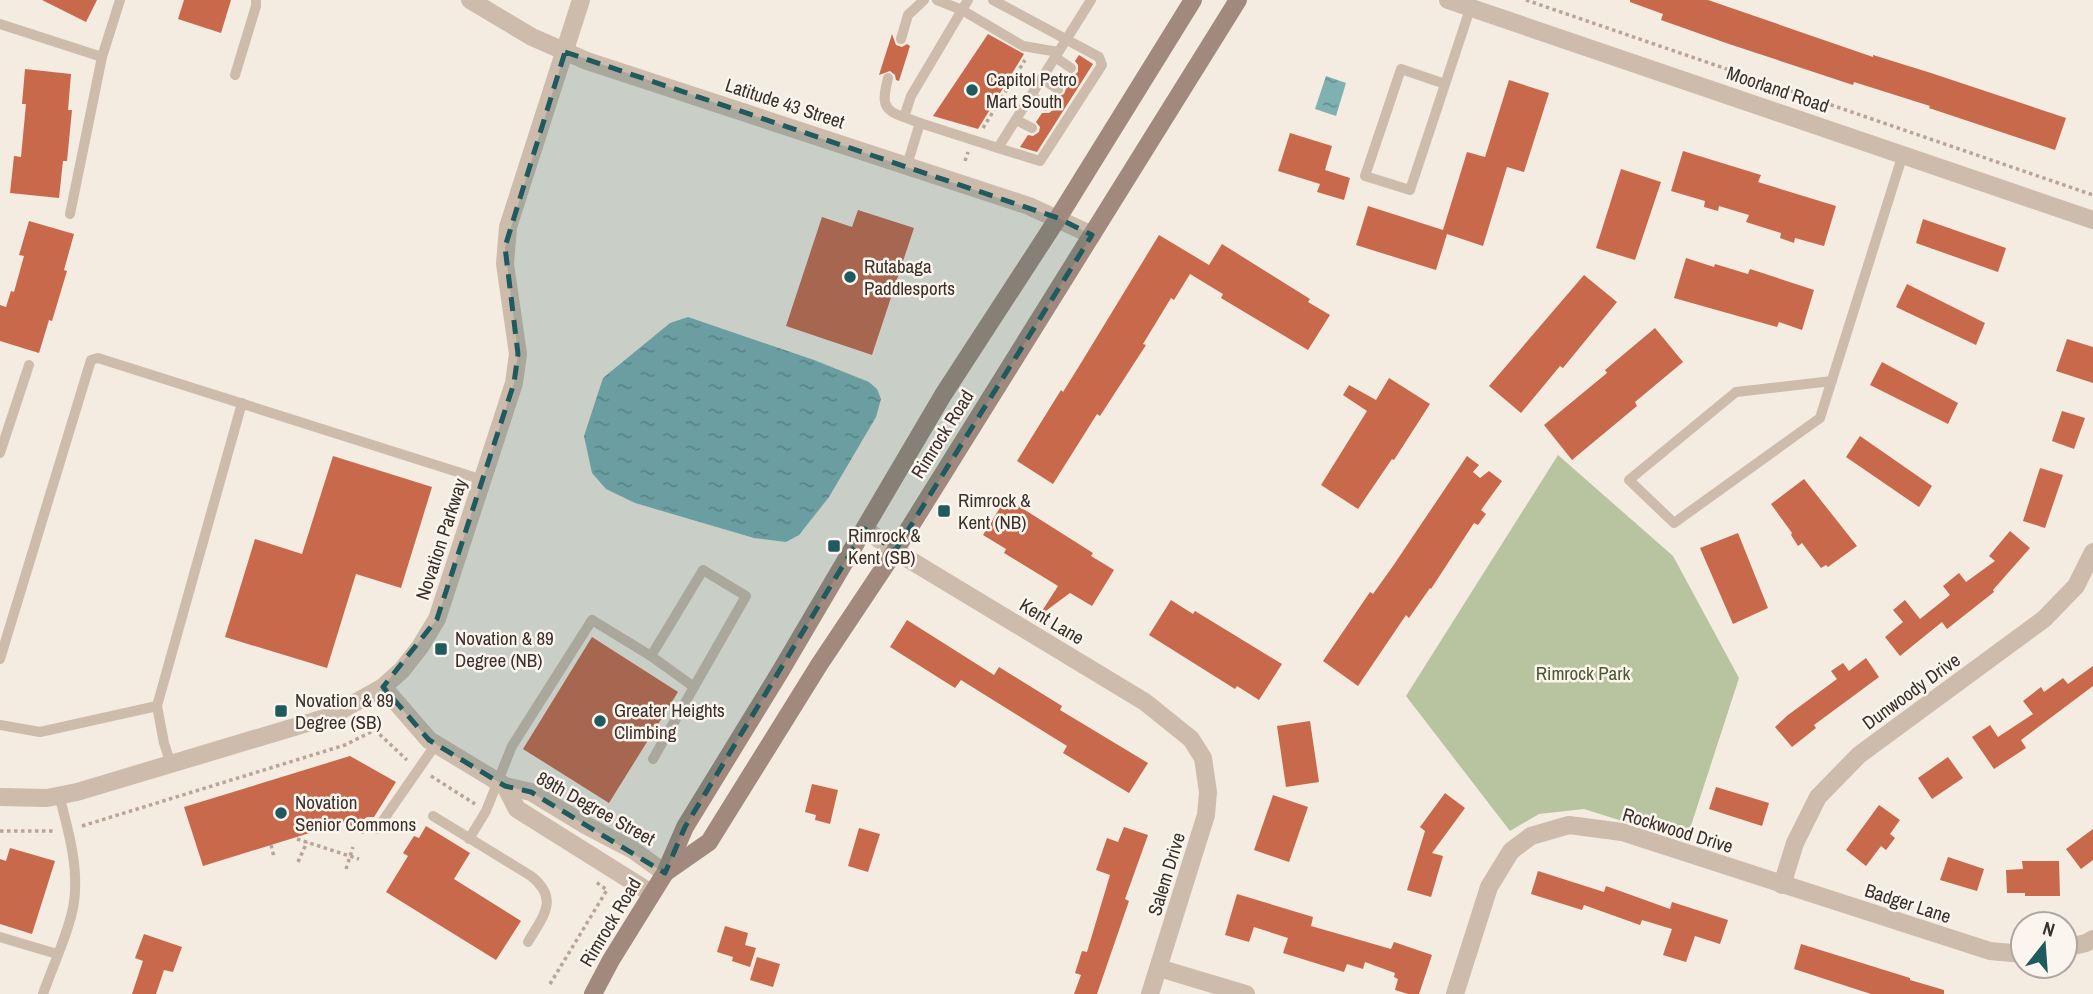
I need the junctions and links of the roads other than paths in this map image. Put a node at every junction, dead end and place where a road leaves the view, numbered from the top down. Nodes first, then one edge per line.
1 (120, 0) edge
2 (256, 0) edge
3 (470, 0) edge
4 (581, 0) edge
5 (924, 0) edge
6 (937, 0) edge
7 (993, 0) edge
8 (1091, 0) edge
9 (1193, 0) edge
10 (1238, 0) edge
11 (1448, 0) edge
12 (965, 5) edge
13 (1471, 6) junction
14 (0, 24) edge
15 (1067, 38) junction
16 (901, 39) dead end
17 (565, 52) junction
18 (1057, 55) junction
19 (102, 57) junction
20 (1071, 68) dead end
21 (235, 75) dead end
22 (888, 78) dead end
23 (1042, 79) junction
24 (1445, 84) junction
25 (1058, 89) dead end
26 (1031, 96) junction
27 (1046, 106) dead end
28 (904, 117) junction
29 (1016, 120) junction
30 (920, 124) junction
31 (1032, 128) dead end
32 (998, 148) junction
33 (1903, 154) junction
34 (907, 165) junction
35 (70, 214) dead end
36 (1058, 218) junction
37 (2093, 220) edge
38 (1092, 235) junction
39 (29, 365) dead end
40 (1832, 381) junction
41 (242, 403) junction
42 (0, 453) edge
43 (483, 480) junction
44 (865, 529) junction
45 (895, 551) junction
46 (2093, 552) edge
47 (651, 656) junction
48 (0, 659) edge
49 (383, 687) junction
50 (694, 687) junction
51 (157, 706) junction
52 (0, 724) edge
53 (436, 744) junction
54 (653, 759) dead end
55 (1204, 763) joint
56 (171, 764) junction
57 (502, 784) junction
58 (59, 795) junction
59 (0, 797) edge
60 (433, 817) dead end
61 (370, 824) dead end
62 (469, 839) junction
63 (665, 873) junction
64 (1782, 885) junction
65 (651, 893) junction
66 (0, 937) edge
67 (528, 942) dead end
68 (2009, 953) edge
69 (57, 954) junction
70 (1159, 968) junction
71 (43, 994) edge
72 (593, 994) edge
73 (1150, 994) edge
74 (1246, 994) edge
75 (1455, 994) edge

1 - 19 lane
2 - 21 lane
3 - 17 street, Latitude 43 Street
4 - 17 street, Novation Parkway
5 - 16 lane
6 - 12 lane
7 - 15 lane
8 - 15 lane
9 - 36 main road, Rimrock Road
10 - 38 main road, Rimrock Road
11 - 13 street, Moorland Road
12 - 18 lane
12 - 28 lane
13 - 24 lane
13 - 33 street, Moorland Road
14 - 19 lane
15 - 18 lane
15 - 32 lane
17 - 34 street, Latitude 43 Street
17 - 43 street, Novation Parkway
18 - 20 lane
18 - 23 lane
19 - 35 lane
22 - 28 lane
23 - 25 lane
23 - 26 lane
24 - 24 lane
26 - 27 lane
26 - 29 lane
28 - 30 lane
29 - 31 lane
29 - 32 lane
30 - 32 lane
30 - 34 lane
33 - 37 street, Moorland Road
33 - 40 lane
34 - 36 street, Latitude 43 Street
36 - 38 street, Latitude 43 Street
36 - 44 main road, Rimrock Road
38 - 45 main road, Rimrock Road
39 - 42 lane
40 - 40 lane
41 - 43 lane
41 - 48 lane
41 - 51 lane
43 - 49 street, Novation Parkway
44 - 45 street, Kent Lane
44 - 63 main road, Rimrock Road
45 - 55 street, Kent Lane
45 - 63 main road, Rimrock Road
46 - 64 street, Dunwoody Drive
47 - 50 lane
47 - 50 lane
47 - 57 lane
49 - 53 street, 89th Degree Street
49 - 56 street, Novation Parkway
50 - 54 lane
51 - 52 lane
51 - 56 lane
53 - 57 street, 89th Degree Street
53 - 61 lane
55 - 70 street, Salem Drive
56 - 58 street, Novation Parkway
57 - 62 lane
57 - 63 street, 89th Degree Street
57 - 65 street, 89th Degree Street
58 - 59 street, Novation Parkway
58 - 69 lane
60 - 62 lane
62 - 67 lane
63 - 65 main road, Rimrock Road
64 - 68 street, Badger Lane
64 - 75 street, Rockwood Drive
65 - 72 main road, Rimrock Road
66 - 69 lane
69 - 71 lane
70 - 73 street, Salem Drive
70 - 74 street

